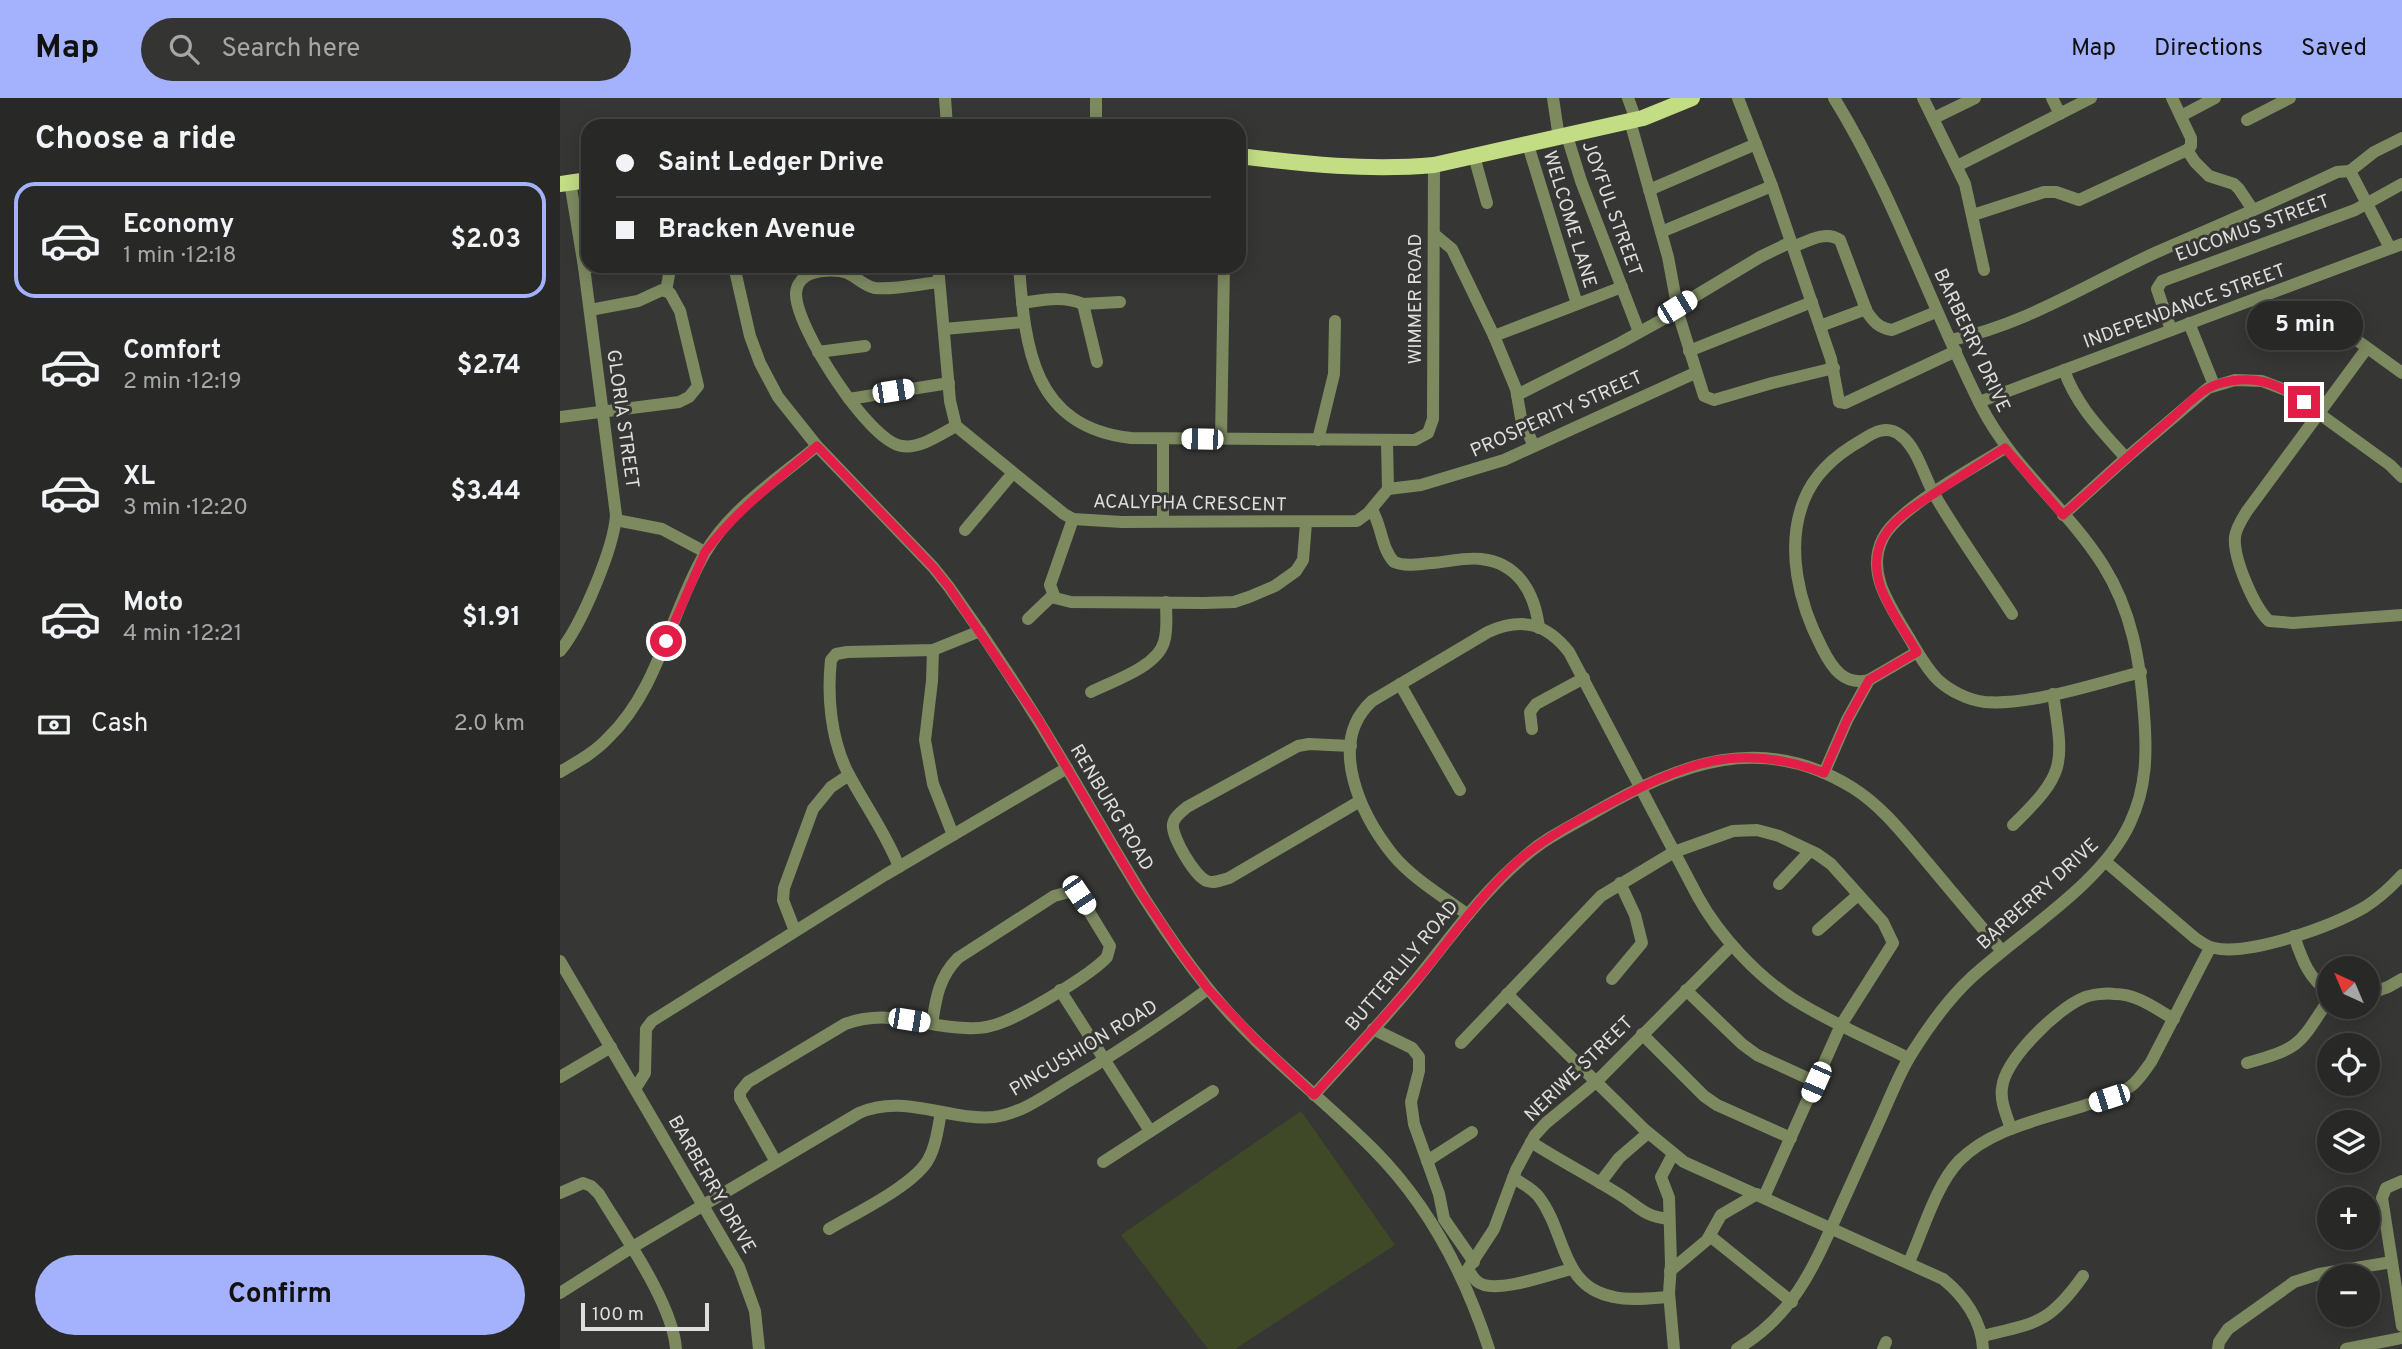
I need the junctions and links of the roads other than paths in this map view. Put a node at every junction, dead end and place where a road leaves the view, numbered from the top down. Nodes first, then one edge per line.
1 (946, 98) edge
2 (1096, 98) edge
3 (1553, 98) edge
4 (1628, 98) edge
5 (1692, 98) edge
6 (1738, 98) edge
7 (1834, 98) edge
8 (1923, 98) edge
9 (1975, 98) edge
10 (2052, 98) edge
11 (2091, 98) edge
12 (2172, 98) edge
13 (2215, 98) edge
14 (2290, 98) edge
15 (2060, 114) junction
16 (2181, 116) junction
17 (1934, 118) junction
18 (947, 119) edge
19 (1096, 119) edge
20 (1633, 120) junction
21 (2247, 120) dead end
22 (1563, 137) junction
23 (2402, 138) edge
24 (1756, 144) junction
25 (1528, 145) junction
26 (2187, 150) junction
27 (1474, 156) junction
28 (1246, 157) edge
29 (1434, 164) junction
30 (1957, 166) junction
31 (2350, 170) junction
32 (565, 183) edge
33 (2402, 184) edge
34 (1772, 186) junction
35 (1649, 190) junction
36 (1487, 202) dead end
37 (2367, 205) junction
38 (2253, 210) junction
39 (1973, 215) junction
40 (1661, 232) junction
41 (1434, 234) junction
42 (1792, 244) junction
43 (2396, 246) edge
44 (581, 254) edge
45 (1984, 270) dead end
46 (585, 273) edge
47 (668, 273) edge
48 (735, 273) edge
49 (816, 273) edge
50 (846, 273) edge
51 (938, 273) edge
52 (1020, 273) edge
53 (1224, 273) edge
54 (939, 282) junction
55 (1622, 287) junction
56 (666, 291) junction
57 (1120, 302) dead end
58 (1812, 302) junction
59 (1022, 303) junction
60 (1083, 304) junction
61 (1577, 304) junction
62 (1677, 309) junction
63 (1866, 309) junction
64 (590, 310) junction
65 (1936, 312) junction
66 (1023, 321) junction
67 (1335, 321) dead end
68 (2189, 323) junction
69 (1820, 326) junction
70 (2340, 328) dead end
71 (944, 329) junction
72 (2171, 330) junction
73 (1639, 332) junction
74 (1494, 336) junction
75 (865, 346) dead end
76 (1954, 346) junction
77 (2367, 348) junction
78 (1689, 351) junction
79 (818, 352) junction
80 (1097, 362) dead end
81 (1834, 368) junction
82 (2064, 370) junction
83 (1695, 373) junction
84 (2402, 373) edge
85 (949, 383) junction
86 (2214, 385) junction
87 (1517, 395) junction
88 (849, 399) junction
89 (1979, 402) junction
90 (603, 411) junction
91 (2320, 413) junction
92 (560, 417) edge
93 (957, 426) junction
94 (1163, 439) junction
95 (1222, 439) junction
96 (1318, 440) junction
97 (1387, 441) junction
98 (817, 446) junction
99 (1534, 446) junction
100 (2005, 448) junction
101 (2126, 458) junction
102 (1012, 474) junction
103 (2402, 477) edge
104 (1388, 489) junction
105 (1934, 494) junction
106 (1372, 509) junction
107 (2063, 515) junction
108 (1073, 519) junction
109 (616, 520) junction
110 (1164, 521) junction
111 (1306, 523) junction
112 (965, 530) dead end
113 (705, 552) junction
114 (1053, 595) junction
115 (1166, 602) junction
116 (2012, 614) dead end
117 (2402, 615) edge
118 (1028, 619) dead end
119 (1539, 628) junction
120 (980, 631) junction
121 (933, 650) junction
122 (560, 651) edge
123 (1917, 652) junction
124 (2141, 672) junction
125 (1584, 678) junction
126 (1869, 680) junction
127 (1400, 684) junction
128 (1091, 692) dead end
129 (2053, 694) junction
130 (1532, 729) dead end
131 (1351, 746) junction
132 (1067, 768) junction
133 (560, 772) edge
134 (1824, 773) junction
135 (849, 775) junction
136 (1640, 787) junction
137 (1460, 790) dead end
138 (1360, 801) junction
139 (2013, 825) dead end
140 (953, 835) junction
141 (1810, 851) junction
142 (1674, 852) junction
143 (2106, 862) junction
144 (899, 867) junction
145 (2402, 875) edge
146 (1620, 883) junction
147 (1779, 884) dead end
148 (1858, 895) junction
149 (1468, 915) junction
150 (1818, 930) dead end
151 (795, 931) junction
152 (2294, 936) junction
153 (1732, 945) junction
154 (2210, 948) junction
155 (2002, 951) junction
156 (560, 961) edge
157 (1612, 979) dead end
158 (2402, 979) edge
159 (2317, 983) edge
160 (1208, 989) junction
161 (1060, 990) junction
162 (1686, 990) junction
163 (2380, 990) edge
164 (1507, 994) junction
165 (2317, 1016) edge
166 (2174, 1019) junction
167 (932, 1024) junction
168 (1841, 1025) junction
169 (1373, 1029) junction
170 (1642, 1034) junction
171 (1461, 1044) dead end
172 (611, 1047) junction
173 (1908, 1059) junction
174 (1104, 1060) junction
175 (2247, 1063) dead end
176 (560, 1077) edge
177 (1597, 1081) junction
178 (1816, 1082) junction
179 (635, 1089) junction
180 (1213, 1091) dead end
181 (1314, 1095) junction
182 (942, 1112) junction
183 (2011, 1129) junction
184 (1150, 1131) junction
185 (1472, 1132) dead end
186 (1648, 1133) junction
187 (1791, 1138) junction
188 (1531, 1142) junction
189 (1672, 1154) junction
190 (1427, 1161) junction
191 (776, 1162) junction
192 (1102, 1162) dead end
193 (1513, 1178) junction
194 (2402, 1181) edge
195 (1600, 1183) junction
196 (560, 1193) edge
197 (1761, 1195) junction
198 (703, 1205) junction
199 (1670, 1219) junction
200 (1831, 1228) junction
201 (829, 1229) dead end
202 (1710, 1236) junction
203 (631, 1248) junction
204 (1909, 1262) junction
205 (2392, 1262) junction
206 (1572, 1269) junction
207 (1468, 1270) junction
208 (1670, 1271) junction
209 (2083, 1276) dead end
210 (560, 1293) edge
211 (1669, 1297) junction
212 (1792, 1302) junction
213 (2402, 1326) edge
214 (2402, 1338) edge
215 (1983, 1343) edge
216 (676, 1349) edge
217 (759, 1349) edge
218 (1489, 1349) edge
219 (1674, 1349) edge
220 (1737, 1349) edge
221 (2218, 1349) edge
222 (2346, 1349) edge

1 - 18 street
2 - 19 street
3 - 22 street, JOYFUL STREET
4 - 20 street
5 - 20 main road
6 - 24 street
7 - 65 street, BARBERRY DRIVE
8 - 17 street
9 - 17 street
10 - 15 street
11 - 15 street
12 - 16 street
13 - 16 street
14 - 21 street
15 - 30 street
16 - 26 street
17 - 30 street
20 - 22 main road
20 - 35 street
22 - 25 main road
22 - 55 street, JOYFUL STREET
23 - 31 street
24 - 34 street
24 - 35 street
25 - 27 main road
25 - 61 street, WELCOME LANE
26 - 38 street
26 - 39 street
27 - 29 main road
27 - 36 street
28 - 29 main road
29 - 41 street, WIMMER ROAD
30 - 39 street
31 - 37 street
31 - 38 street
32 - 44 street, GLORIA STREET
33 - 37 street, EUCOMUS STREET
34 - 40 street
34 - 42 street
35 - 40 street
37 - 43 street
37 - 72 street, EUCOMUS STREET
38 - 76 street
39 - 45 street
40 - 62 street
41 - 74 street
41 - 97 street, WIMMER ROAD
42 - 58 street
42 - 62 street
42 - 63 street
43 - 68 street, INDEPENDANCE STREET
46 - 64 street, GLORIA STREET
47 - 56 street
48 - 98 street, RENBURG ROAD
49 - 79 street
50 - 54 street
51 - 54 street
52 - 59 street
53 - 95 street
54 - 71 street
55 - 61 street
55 - 73 street, JOYFUL STREET
56 - 64 street
56 - 90 street
57 - 60 street
58 - 69 street
58 - 78 street
59 - 60 street
59 - 66 street
60 - 80 street
61 - 74 street
62 - 73 street
62 - 78 street
63 - 65 street
63 - 69 street
64 - 90 street, GLORIA STREET
65 - 76 street, BARBERRY DRIVE
66 - 71 street
66 - 94 street
67 - 96 street
68 - 72 street, INDEPENDANCE STREET
68 - 86 street
69 - 81 street
70 - 77 street
71 - 85 street
72 - 82 street, INDEPENDANCE STREET
73 - 87 street
74 - 87 street
75 - 79 street
76 - 81 street
76 - 89 street, BARBERRY DRIVE
77 - 84 street
77 - 91 street
78 - 83 street
79 - 88 street
81 - 83 street
82 - 89 street, INDEPENDANCE STREET
82 - 101 street
83 - 99 street, PROSPERITY STREET
85 - 88 street
85 - 93 street
86 - 91 street
86 - 101 street
87 - 99 street
88 - 93 street
89 - 100 street, BARBERRY DRIVE
90 - 92 street
90 - 109 street, GLORIA STREET
91 - 103 street
91 - 117 street
93 - 102 street, ACALYPHA CRESCENT
94 - 95 street
94 - 110 street
95 - 96 street
96 - 97 street
97 - 104 street
98 - 113 street
98 - 120 street, RENBURG ROAD
99 - 104 street, PROSPERITY STREET
100 - 105 street
100 - 107 street, BARBERRY DRIVE
101 - 107 street
102 - 108 street, ACALYPHA CRESCENT
102 - 112 street
104 - 106 street, ACALYPHA CRESCENT
105 - 116 street
105 - 123 street
105 - 126 street
106 - 111 street, ACALYPHA CRESCENT
106 - 119 street
107 - 124 street, BARBERRY DRIVE
108 - 110 street, ACALYPHA CRESCENT
108 - 114 street
109 - 113 street
109 - 122 street, GLORIA STREET
110 - 111 street, ACALYPHA CRESCENT
111 - 115 street
113 - 133 street
114 - 115 street
114 - 118 street
115 - 128 street
119 - 125 street
119 - 127 street
120 - 121 street
120 - 132 street, RENBURG ROAD
121 - 135 street
121 - 140 street
123 - 126 street
123 - 129 street
124 - 129 street
124 - 143 street, BARBERRY DRIVE
125 - 130 street
125 - 136 street
126 - 134 street
127 - 131 street
127 - 137 street
129 - 139 street
131 - 138 street
131 - 138 street
132 - 140 street
132 - 160 street, RENBURG ROAD
134 - 136 street, BUTTERLILY ROAD
134 - 155 street, BUTTERLILY ROAD
135 - 144 street
135 - 151 street
136 - 142 street
136 - 149 street, BUTTERLILY ROAD
138 - 149 street
140 - 144 street
141 - 142 street
141 - 147 street
141 - 148 street
142 - 146 street
142 - 153 street
143 - 154 street
143 - 155 street, BARBERRY DRIVE
144 - 151 street
145 - 152 street
146 - 157 street
146 - 164 street
148 - 150 street
148 - 168 street
149 - 169 street, BUTTERLILY ROAD
151 - 179 street
152 - 154 street
152 - 159 street
153 - 162 street, NERIWE STREET
153 - 168 street
154 - 166 street
155 - 173 street, BARBERRY DRIVE
156 - 172 street, BARBERRY DRIVE
158 - 163 street
160 - 174 street, PINCUSHION ROAD
160 - 181 street, RENBURG ROAD
161 - 167 street
161 - 167 street
161 - 174 street
162 - 170 street, NERIWE STREET
162 - 178 street
164 - 171 street
164 - 177 street
165 - 175 street
166 - 183 street
166 - 183 street
167 - 191 street
168 - 173 street
168 - 178 street
169 - 181 street, BUTTERLILY ROAD
169 - 190 street
170 - 177 street, NERIWE STREET
170 - 187 street
172 - 176 street
172 - 179 street, BARBERRY DRIVE
173 - 200 street, BARBERRY DRIVE
174 - 182 street, PINCUSHION ROAD
174 - 184 street
177 - 186 street
177 - 188 street, NERIWE STREET
178 - 187 street
179 - 198 street, BARBERRY DRIVE
180 - 184 street
181 - 207 street, RENBURG ROAD
182 - 191 street, PINCUSHION ROAD
182 - 201 street
183 - 204 street
184 - 192 street
185 - 190 street
186 - 189 street
186 - 195 street
187 - 197 street
188 - 193 street, NERIWE STREET
188 - 195 street
189 - 197 street
189 - 199 street
190 - 207 street
191 - 198 street, PINCUSHION ROAD
193 - 206 street
193 - 207 street, NERIWE STREET
194 - 205 street
195 - 199 street
196 - 203 street
197 - 200 street
197 - 202 street
198 - 203 street, PINCUSHION ROAD
198 - 217 street, BARBERRY DRIVE
199 - 208 street
200 - 204 street
200 - 212 street, BARBERRY DRIVE
202 - 208 street
202 - 212 street
203 - 210 street, PINCUSHION ROAD
203 - 216 street
204 - 215 street
205 - 213 street
205 - 221 street
206 - 207 street
206 - 211 street
207 - 218 street, RENBURG ROAD
208 - 211 street
209 - 215 street
211 - 219 street
212 - 220 street, BARBERRY DRIVE
214 - 222 street

